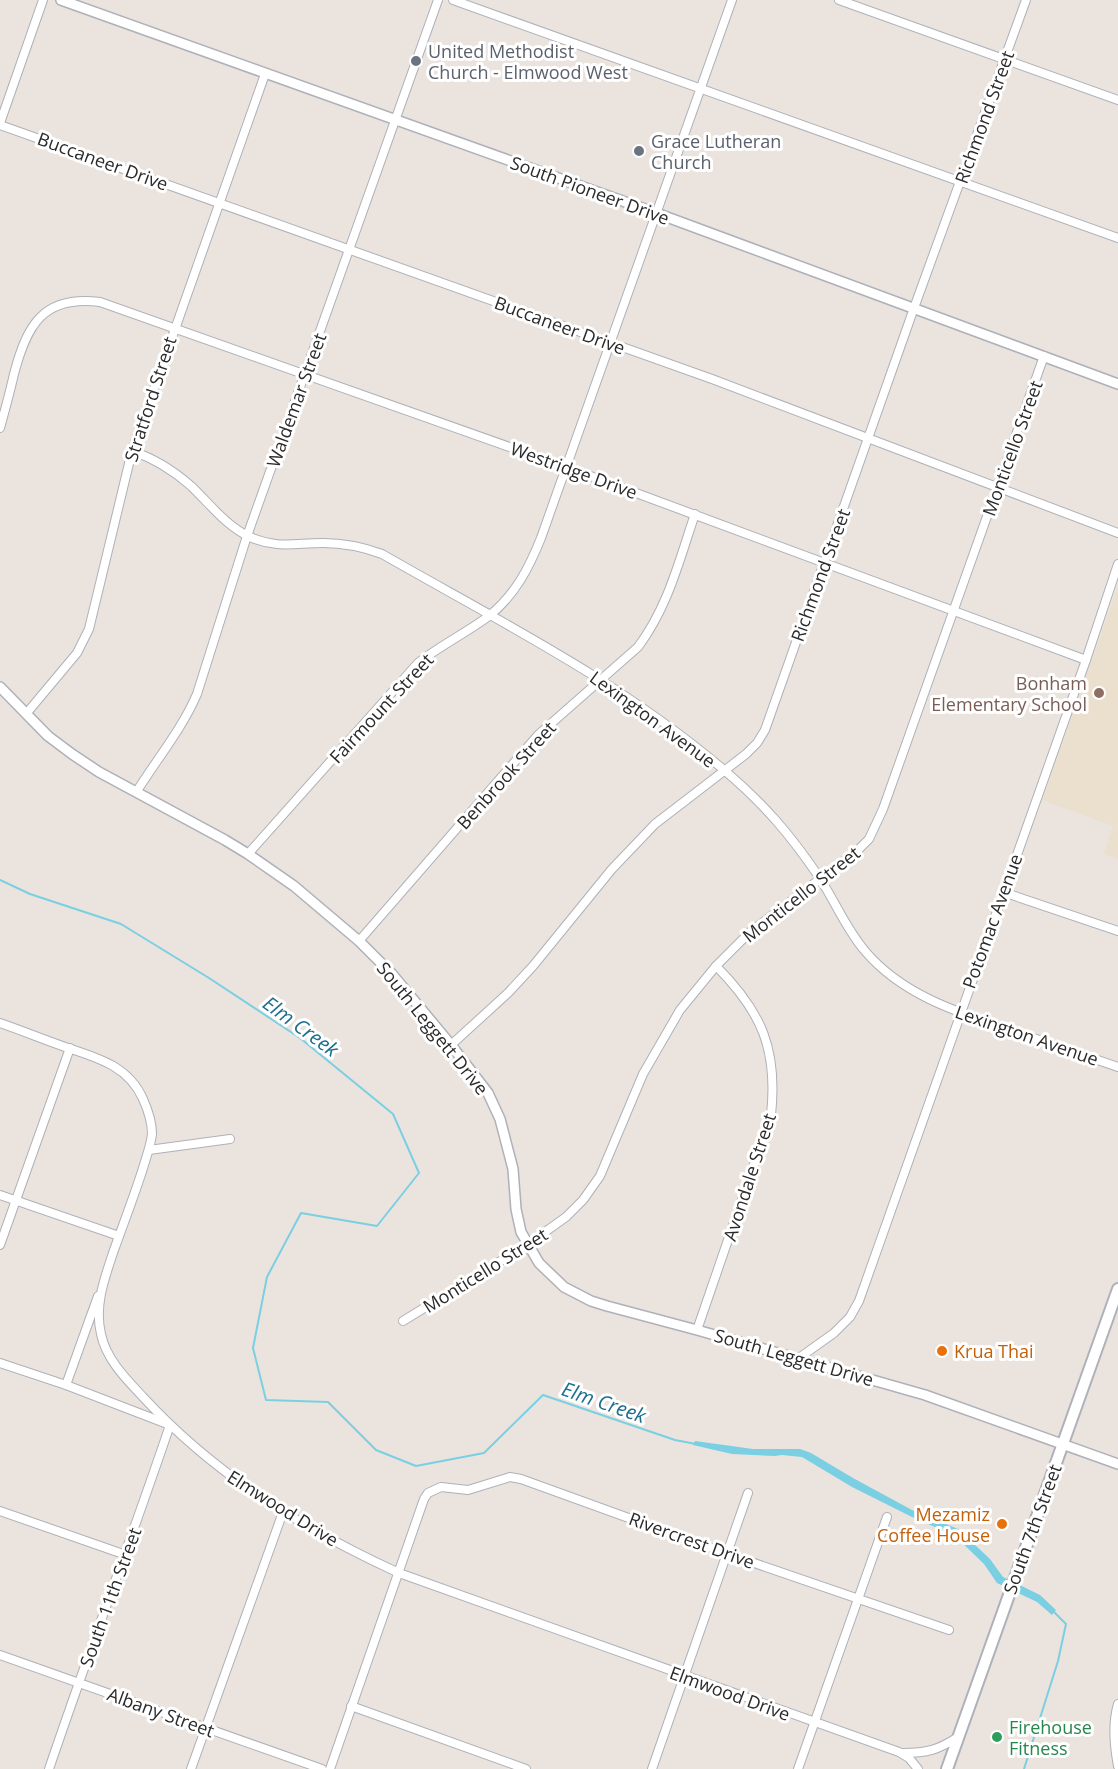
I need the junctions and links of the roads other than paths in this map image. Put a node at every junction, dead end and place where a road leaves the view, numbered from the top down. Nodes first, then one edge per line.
1 (43, 0) edge
2 (61, 0) edge
3 (438, 0) edge
4 (453, 0) edge
5 (732, 0) edge
6 (839, 0) edge
7 (1026, 0) edge
8 (1005, 59) junction
9 (265, 74) junction
10 (700, 88) junction
11 (1118, 100) edge
12 (396, 120) junction
13 (0, 124) edge
14 (960, 182) junction
15 (219, 202) junction
16 (656, 213) junction
17 (1118, 238) edge
18 (349, 250) junction
19 (914, 308) junction
20 (174, 328) junction
21 (610, 343) junction
22 (1044, 356) junction
23 (305, 374) junction
24 (1118, 384) edge
25 (0, 428) edge
26 (869, 438) junction
27 (132, 451) junction
28 (566, 467) junction
29 (998, 486) junction
30 (695, 514) junction
31 (1118, 533) edge
32 (248, 536) junction
33 (824, 563) junction
34 (1118, 564) edge
35 (953, 611) junction
36 (490, 615) junction
37 (1086, 660) junction
38 (601, 681) junction
39 (0, 687) edge
40 (26, 714) junction
41 (725, 771) junction
42 (136, 791) junction
43 (248, 854) junction
44 (819, 878) junction
45 (1003, 892) junction
46 (1118, 931) edge
47 (359, 941) junction
48 (716, 966) junction
49 (960, 1012) junction
50 (0, 1023) edge
51 (452, 1045) junction
52 (69, 1048) junction
53 (1118, 1067) edge
54 (230, 1139) dead end
55 (149, 1149) junction
56 (0, 1195) edge
57 (16, 1200) junction
58 (119, 1236) junction
59 (528, 1244) junction
60 (0, 1245) edge
61 (102, 1283) junction
62 (1118, 1288) edge
63 (403, 1321) dead end
64 (697, 1330) junction
65 (799, 1358) junction
66 (0, 1363) edge
67 (66, 1385) junction
68 (170, 1425) junction
69 (1063, 1444) junction
70 (1118, 1464) edge
71 (748, 1493) dead end
72 (0, 1510) edge
73 (283, 1512) junction
74 (887, 1517) dead end
75 (728, 1554) junction
76 (126, 1555) junction
77 (399, 1573) junction
78 (858, 1598) junction
79 (950, 1630) dead end
80 (0, 1655) edge
81 (684, 1676) junction
82 (79, 1683) junction
83 (1118, 1704) edge
84 (351, 1706) junction
85 (814, 1723) junction
86 (205, 1728) junction
87 (958, 1737) junction
88 (902, 1754) junction
89 (1118, 1766) edge
90 (49, 1769) edge
91 (191, 1769) edge
92 (322, 1769) edge
93 (330, 1769) edge
94 (526, 1769) edge
95 (652, 1769) edge
96 (798, 1769) edge
97 (918, 1769) edge
98 (947, 1769) edge

1 - 13 street
2 - 9 street, South Pioneer Drive
3 - 12 street, Waldemar Street
4 - 10 street
5 - 10 street, Fairmount Street
6 - 8 street
7 - 8 street, Richmond Street
8 - 11 street
8 - 14 street, Richmond Street
9 - 12 street, South Pioneer Drive
9 - 15 street, Stratford Street
10 - 14 street
10 - 16 street, Fairmount Street
12 - 16 street, South Pioneer Drive
12 - 18 street, Waldemar Street
13 - 15 street, Buccaneer Drive
14 - 17 street
14 - 19 street, Richmond Street
15 - 18 street, Buccaneer Drive
15 - 20 street, Stratford Street
16 - 19 street, South Pioneer Drive
16 - 21 street, Fairmount Street
18 - 21 street, Buccaneer Drive
18 - 23 street, Waldemar Street
19 - 22 street, South Pioneer Drive
19 - 26 street, Richmond Street
20 - 23 street, Westridge Drive
20 - 25 street, Westridge Drive
20 - 27 street, Stratford Street
21 - 26 street, Buccaneer Drive
21 - 28 street, Fairmount Street
22 - 24 street, South Pioneer Drive
22 - 29 street, Monticello Street
23 - 28 street, Westridge Drive
23 - 32 street, Waldemar Street
26 - 29 street, Buccaneer Drive
26 - 33 street, Richmond Street
27 - 32 street, Lexington Avenue
27 - 40 street, Stratford Street
28 - 30 street, Westridge Drive
28 - 36 street, Fairmount Street
29 - 31 street, Buccaneer Drive
29 - 35 street, Monticello Street
30 - 33 street, Westridge Drive
30 - 38 street, Benbrook Street
32 - 36 street, Lexington Avenue
32 - 42 street, Waldemar Street
33 - 35 street, Westridge Drive
33 - 41 street, Richmond Street
34 - 37 street, Potomac Avenue
35 - 37 street, Westridge Drive
35 - 44 street, Monticello Street
36 - 38 street, Lexington Avenue
36 - 43 street, Fairmount Street
37 - 45 street, Potomac Avenue
38 - 41 street, Lexington Avenue
38 - 47 street, Benbrook Street
39 - 40 street, South Leggett Drive
40 - 42 street, South Leggett Drive
41 - 44 street, Lexington Avenue
41 - 51 street, Richmond Street
42 - 43 street, South Leggett Drive
43 - 47 street, South Leggett Drive
44 - 48 street, Monticello Street
44 - 49 street, Lexington Avenue
45 - 46 street
45 - 49 street, Potomac Avenue
47 - 51 street, South Leggett Drive
48 - 59 street, Monticello Street
48 - 64 street, Avondale Street
49 - 53 street, Lexington Avenue
49 - 65 street, Potomac Avenue
50 - 52 street, Elmwood Drive
51 - 59 street, South Leggett Drive
52 - 55 street, Elmwood Drive
52 - 57 street
54 - 55 street
55 - 58 street, Elmwood Drive
56 - 57 street
57 - 58 street
57 - 60 street
58 - 61 street, Elmwood Drive
59 - 63 street, Monticello Street
59 - 64 street, South Leggett Drive
61 - 67 street
61 - 68 street, Elmwood Drive
62 - 69 main road, South 7th Street
64 - 65 street, South Leggett Drive
65 - 69 street, South Leggett Drive
66 - 67 street
67 - 68 street
68 - 73 street, Elmwood Drive
68 - 76 street, South 11th Street
69 - 70 street, South Leggett Drive
69 - 87 main road, South 7th Street
71 - 75 street
72 - 76 street
73 - 77 street, Elmwood Drive
73 - 86 street
74 - 78 street
75 - 77 street, Rivercrest Drive
75 - 78 street, Rivercrest Drive
75 - 81 street
76 - 82 street, South 11th Street
77 - 81 street, Elmwood Drive
77 - 84 street
78 - 79 street, Rivercrest Drive
78 - 85 street
80 - 82 street, Albany Street
81 - 85 street, Elmwood Drive
81 - 95 street
82 - 86 street, Albany Street
82 - 90 street, South 11th Street
83 - 89 street
84 - 93 street
84 - 94 street
85 - 88 street, Elmwood Drive
85 - 96 street
86 - 91 street
86 - 92 street, Albany Street
87 - 88 street, Elmwood Drive
87 - 98 main road, South 7th Street
88 - 97 street, Elmwood Drive

